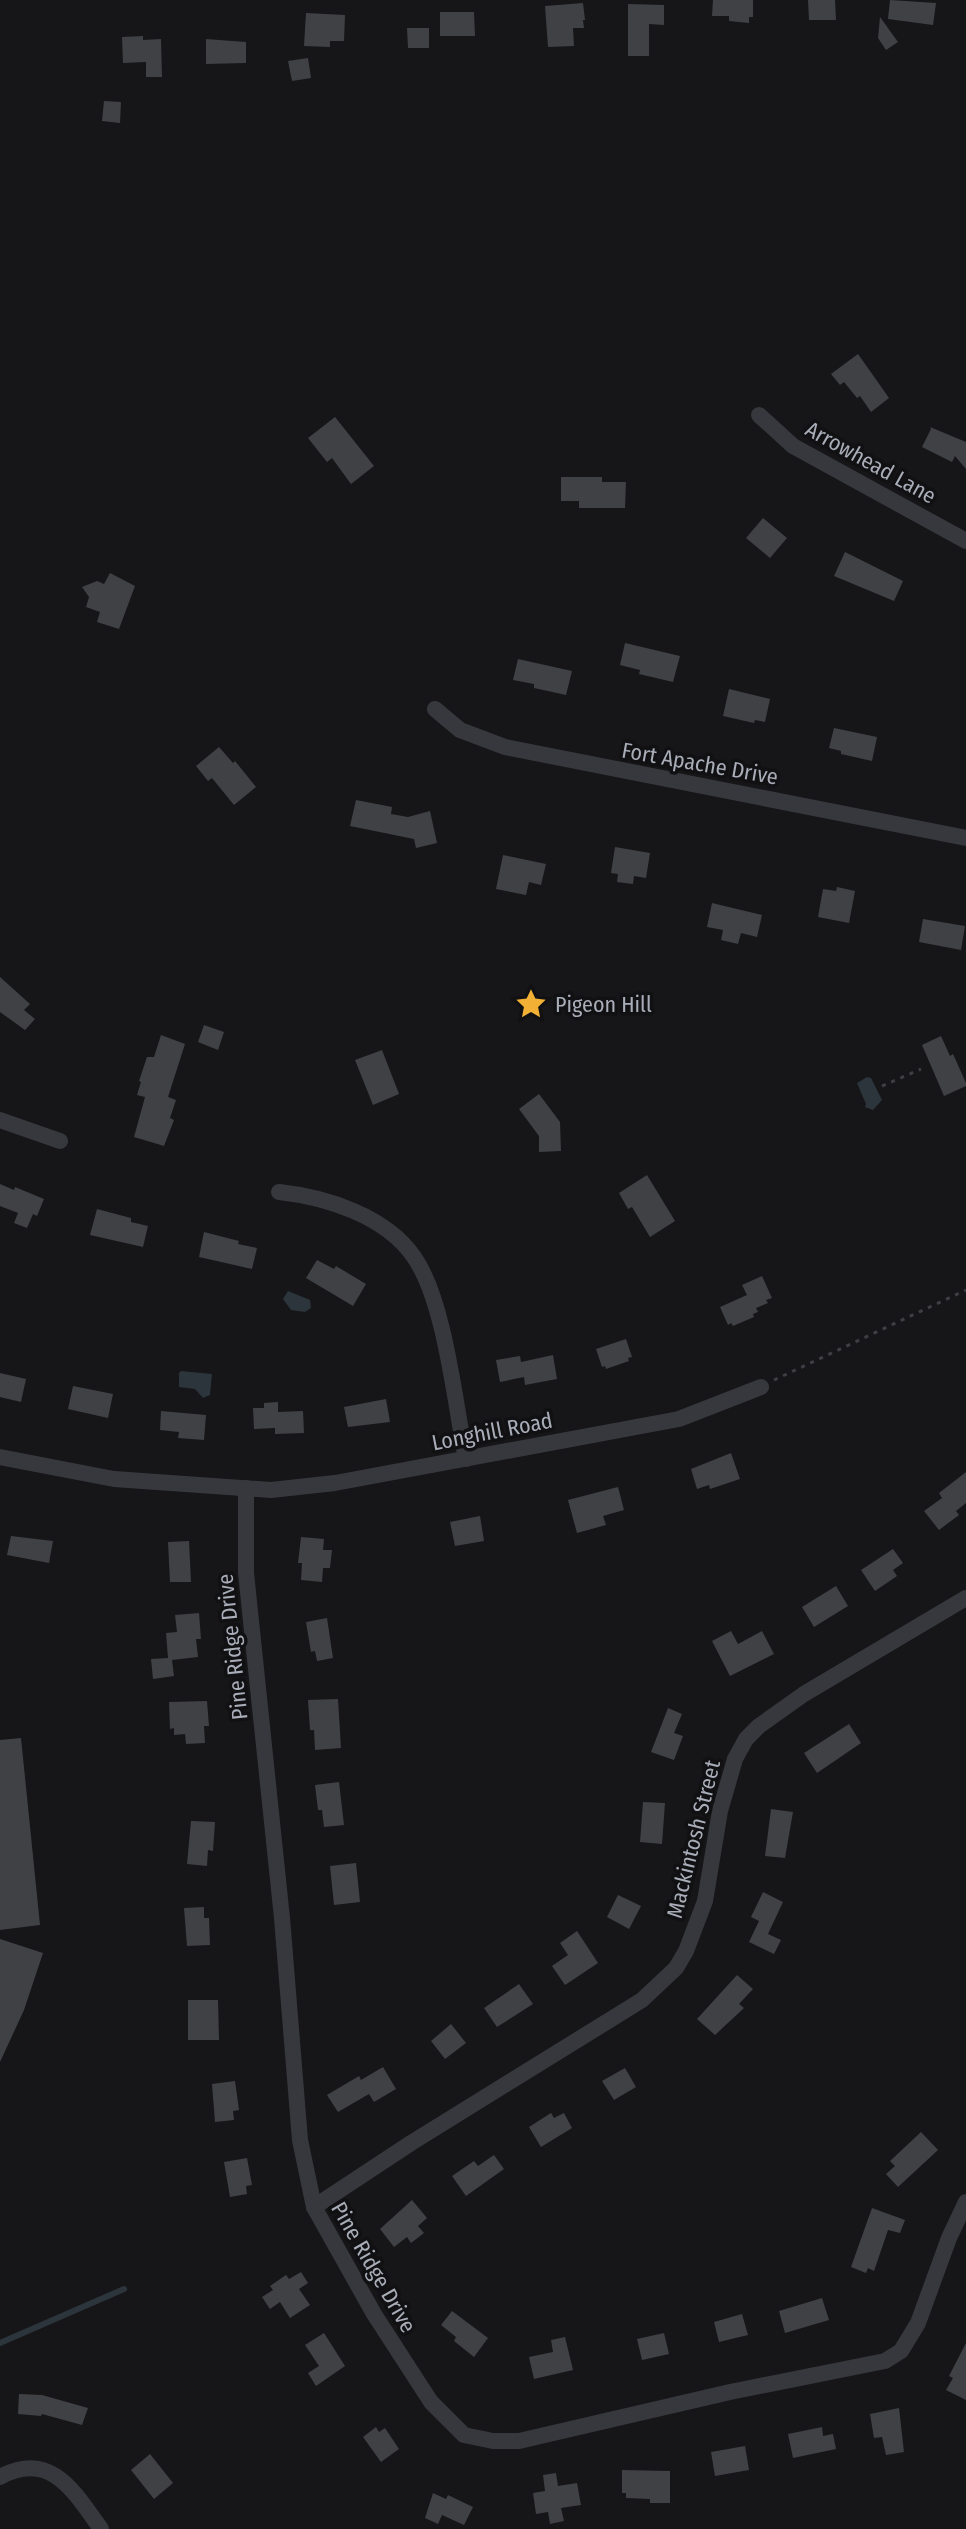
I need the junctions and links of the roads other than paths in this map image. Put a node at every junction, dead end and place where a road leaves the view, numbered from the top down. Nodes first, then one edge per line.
1 (759, 415) dead end
2 (966, 541) edge
3 (435, 709) dead end
4 (966, 838) edge
5 (0, 1120) edge
6 (60, 1141) dead end
7 (279, 1192) dead end
8 (761, 1387) road end
9 (0, 1457) edge
10 (466, 1459) junction
11 (246, 1488) junction
12 (966, 1598) edge
13 (966, 2202) edge
14 (314, 2207) junction
15 (0, 2477) edge
16 (101, 2529) edge

1 - 2 street, Arrowhead Lane
3 - 4 street, Fort Apache Drive
5 - 6 street
7 - 10 street
8 - 10 street, Longhill Road
9 - 11 street, Longhill Road
10 - 11 street, Longhill Road
11 - 14 street, Pine Ridge Drive
12 - 14 street, Mackintosh Street
13 - 14 street, Pine Ridge Drive
15 - 16 street

